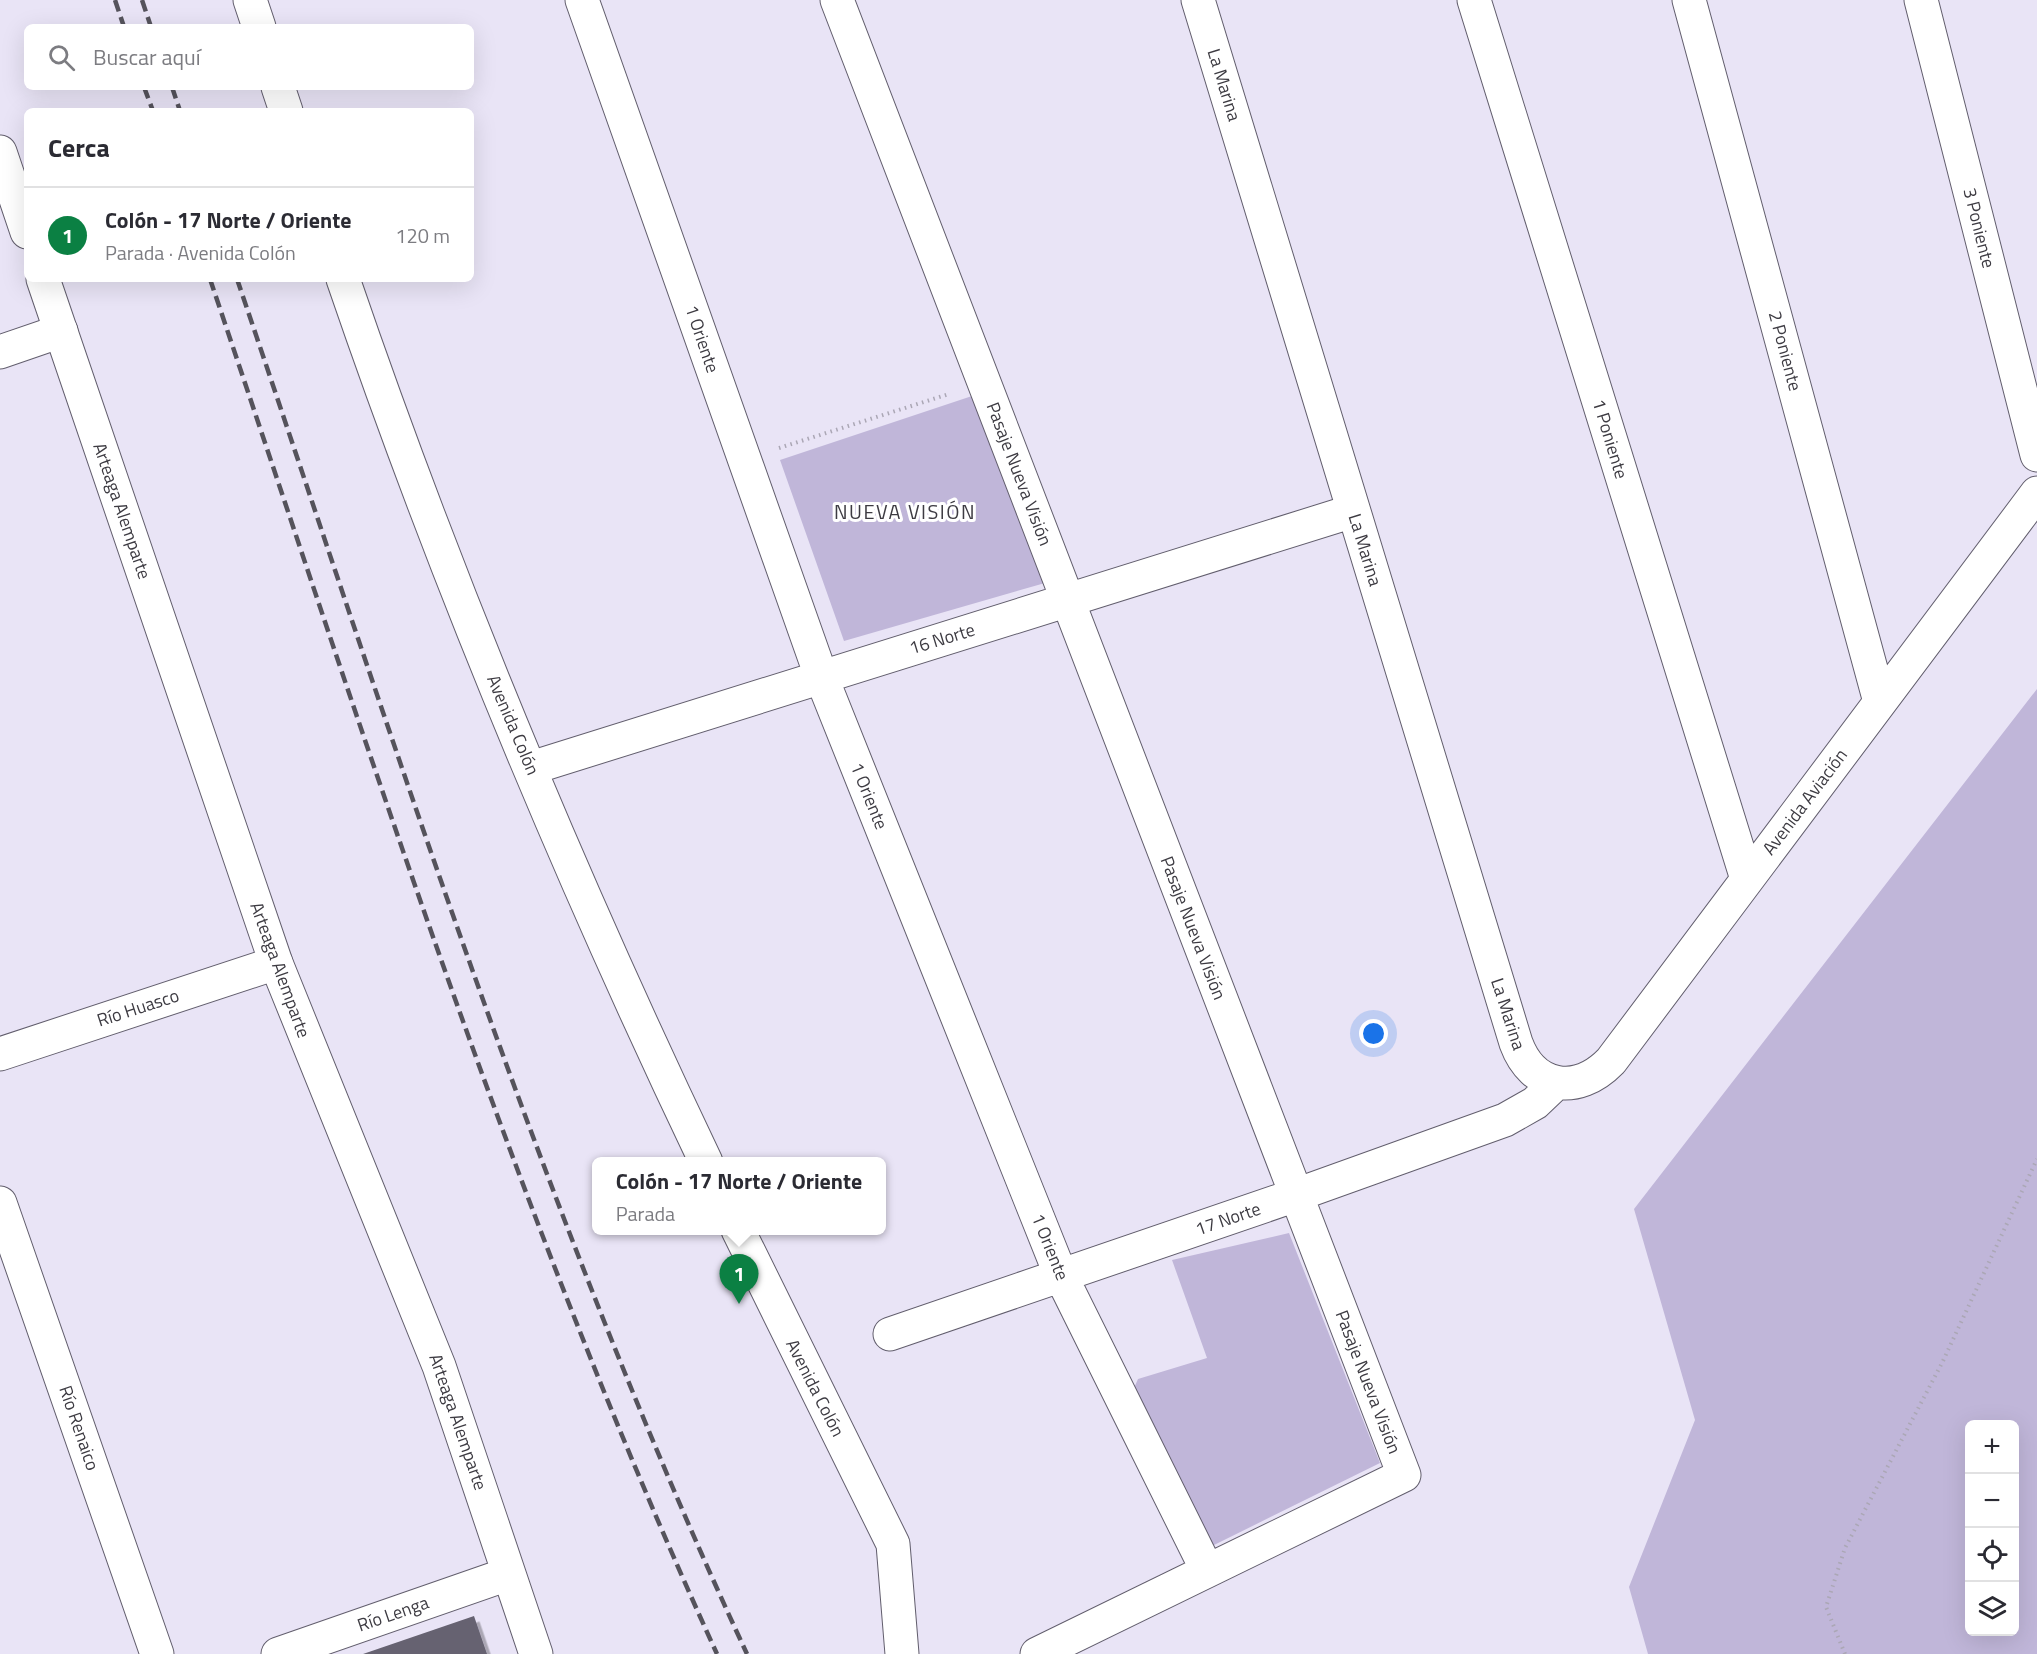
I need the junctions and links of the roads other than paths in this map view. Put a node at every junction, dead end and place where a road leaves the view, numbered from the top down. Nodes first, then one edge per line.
1 (250, 0) edge
2 (582, 0) edge
3 (837, 0) edge
4 (1198, 0) edge
5 (1474, 0) edge
6 (1689, 0) edge
7 (1921, 0) edge
8 (258, 24) edge
9 (279, 90) edge
10 (285, 108) edge
11 (0, 152) edge
12 (24, 223) edge
13 (44, 282) edge
14 (344, 282) edge
15 (61, 331) junction
16 (0, 352) edge
17 (2037, 455) edge
18 (2037, 493) edge
19 (1353, 511) junction
20 (1068, 602) junction
21 (821, 676) junction
22 (1880, 702) junction
23 (531, 768) junction
24 (1747, 879) junction
25 (276, 963) junction
26 (0, 1054) edge
27 (1556, 1083) junction
28 (704, 1157) edge
29 (1296, 1195) junction
30 (0, 1203) edge
31 (740, 1235) edge
32 (1061, 1276) junction
33 (891, 1334) dead end
34 (1207, 1570) junction
35 (508, 1574) junction
36 (158, 1654) edge
37 (278, 1654) edge
38 (536, 1654) edge
39 (902, 1654) edge
40 (1037, 1654) edge

1 - 8 street
2 - 21 street, 1 Oriente
3 - 20 street, Pasaje Nueva Visión
4 - 19 street, La Marina
5 - 24 street, 1 Poniente
6 - 22 street, 2 Poniente
7 - 17 street, 3 Poniente
9 - 10 street
11 - 12 street
13 - 15 street, Arteaga Alemparte
14 - 23 street, Avenida Colón
15 - 16 street
15 - 25 street, Arteaga Alemparte
18 - 22 street, Avenida Aviación
19 - 20 street, 16 Norte
19 - 27 street, La Marina
20 - 21 street, 16 Norte
20 - 29 street, Pasaje Nueva Visión
21 - 23 street, 16 Norte
21 - 32 street, 1 Oriente
22 - 24 street, Avenida Aviación
23 - 28 street, Avenida Colón
24 - 27 street, Avenida Aviación
25 - 26 street, Río Huasco
25 - 35 street, Arteaga Alemparte
27 - 29 street, 17 Norte
29 - 32 street, 17 Norte
29 - 34 street, Pasaje Nueva Visión
30 - 36 street, Río Renaico
31 - 39 street, Avenida Colón
32 - 33 street, 17 Norte
32 - 34 street, 1 Oriente
34 - 40 street, Pasaje Nueva Visión
35 - 37 street, Río Lenga
35 - 38 street, Arteaga Alemparte

